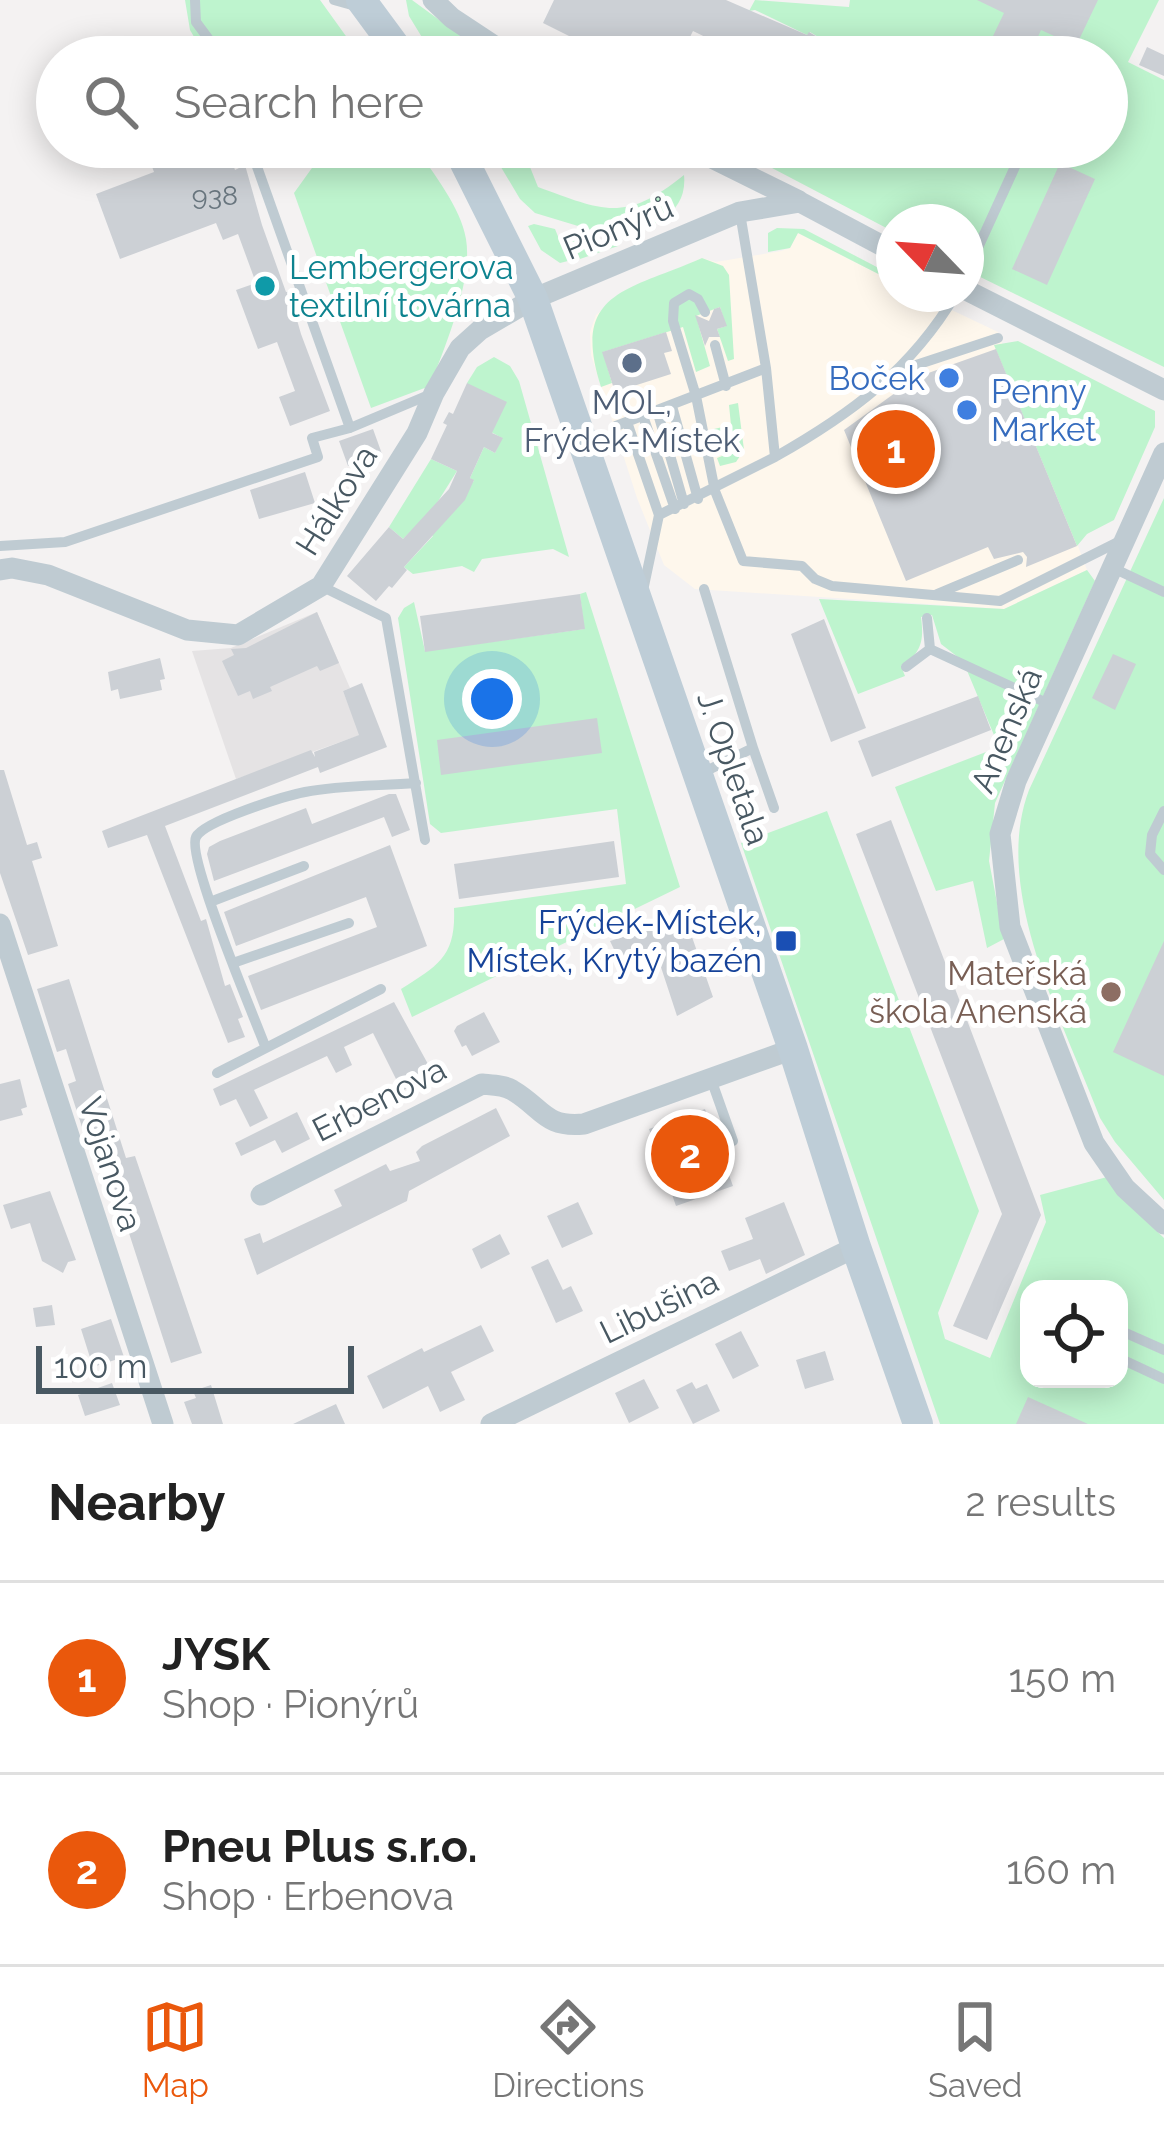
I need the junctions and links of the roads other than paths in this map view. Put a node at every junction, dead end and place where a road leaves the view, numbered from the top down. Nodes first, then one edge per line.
1 (195, 0) edge
2 (334, 0) edge
3 (434, 0) edge
4 (365, 5) edge
5 (206, 36) edge
6 (388, 36) edge
7 (480, 36) edge
8 (257, 168) edge
9 (468, 168) edge
10 (733, 168) edge
11 (1014, 168) edge
12 (800, 202) junction
13 (740, 212) junction
14 (984, 235) edge
15 (876, 242) edge
16 (533, 299) junction
17 (984, 299) edge
18 (704, 312) dead end
19 (946, 312) edge
20 (998, 338) dead end
21 (715, 345) dead end
22 (766, 368) junction
23 (900, 371) junction
24 (726, 386) junction
25 (1164, 390) edge
26 (434, 393) junction
27 (696, 396) junction
28 (673, 411) junction
29 (659, 416) junction
30 (644, 421) junction
31 (350, 428) junction
32 (1164, 453) edge
33 (775, 457) junction
34 (715, 490) junction
35 (698, 499) junction
36 (680, 507) junction
37 (659, 515) junction
38 (1126, 537) junction
39 (0, 546) edge
40 (1018, 560) dead end
41 (1112, 568) junction
42 (0, 570) edge
43 (321, 586) junction
44 (704, 589) dead end
45 (1164, 592) edge
46 (934, 595) junction
47 (927, 618) dead end
48 (644, 619) junction
49 (930, 650) junction
50 (906, 667) dead end
51 (1051, 705) junction
52 (753, 748) junction
53 (699, 775) junction
54 (416, 782) junction
55 (774, 808) dead end
56 (1164, 811) edge
57 (425, 840) dead end
58 (304, 866) dead end
59 (1164, 870) edge
60 (210, 902) junction
61 (349, 923) dead end
62 (0, 924) edge
63 (233, 963) junction
64 (381, 988) dead end
65 (266, 1046) junction
66 (793, 1049) junction
67 (217, 1073) dead end
68 (711, 1079) junction
69 (734, 1141) dead end
70 (261, 1195) dead end
71 (1164, 1224) edge
72 (856, 1247) junction
73 (1128, 1334) edge
74 (1164, 1350) edge
75 (1128, 1362) edge
76 (1164, 1379) edge
77 (163, 1424) edge
78 (491, 1424) edge
79 (917, 1424) edge

1 - 5 lane
2 - 4 lane
3 - 7 street
4 - 6 main road
8 - 31 lane
9 - 16 main road, J. Opletala
10 - 12 street, Pionýrů
11 - 14 lane
12 - 13 street, Pionýrů
12 - 15 street, Pionýrů
13 - 16 street, Pionýrů
13 - 22 lane
16 - 26 street, Hálkova
16 - 48 main road, J. Opletala
17 - 25 street
18 - 27 lane
19 - 23 lane
20 - 23 lane
21 - 24 lane
22 - 24 lane
22 - 33 lane
23 - 33 lane
24 - 27 lane
26 - 31 lane
26 - 43 street, Hálkova
27 - 28 lane
27 - 34 lane
28 - 29 lane
28 - 35 lane
29 - 30 lane
29 - 36 lane
30 - 36 lane
30 - 37 lane
31 - 39 lane
32 - 38 street, Anenská
33 - 34 lane
34 - 35 lane
34 - 46 lane
35 - 36 lane
36 - 37 lane
37 - 48 lane
38 - 41 street, Anenská
38 - 46 lane
40 - 46 lane
41 - 45 lane
41 - 51 street, Anenská
42 - 43 street, Hálkova
43 - 54 lane
44 - 52 lane
47 - 49 lane
48 - 53 main road, J. Opletala
49 - 50 lane
49 - 51 lane
51 - 71 street, Anenská
52 - 53 lane
52 - 55 lane
53 - 66 main road, J. Opletala
54 - 57 lane
54 - 60 lane
56 - 59 lane
58 - 60 lane
60 - 63 lane
61 - 63 lane
62 - 77 street, Vojanova
63 - 65 lane
64 - 65 lane
65 - 67 lane
66 - 68 street, Erbenova
66 - 72 main road, J. Opletala
68 - 69 lane
68 - 70 street, Erbenova
72 - 78 street, Libušina
72 - 79 main road, J. Opletala
73 - 74 lane
75 - 76 lane

